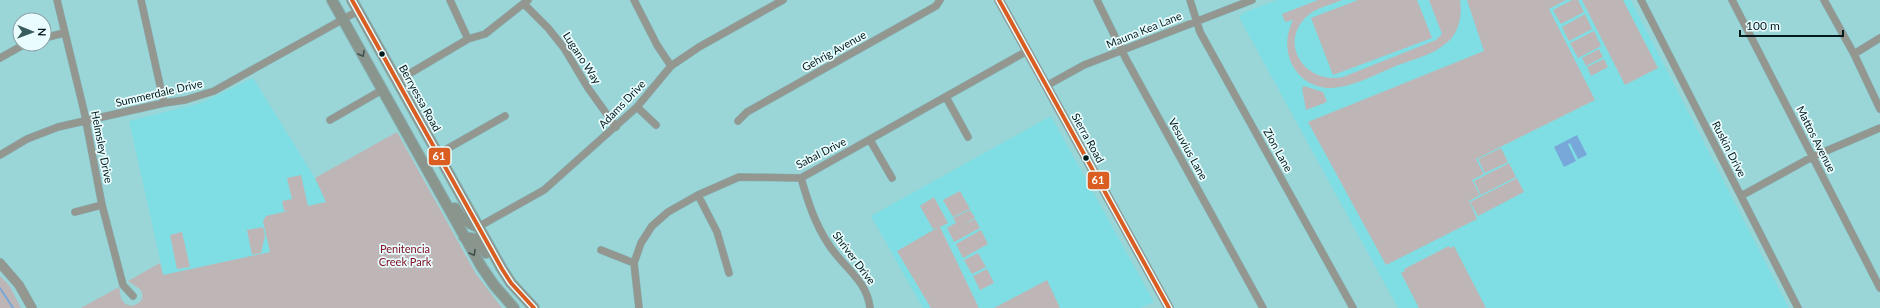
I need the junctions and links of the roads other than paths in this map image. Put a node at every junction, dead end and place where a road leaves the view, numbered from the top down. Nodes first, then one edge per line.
1 (57, 0) edge
2 (141, 0) edge
3 (332, 0) edge
4 (352, 0) edge
5 (450, 0) edge
6 (634, 0) edge
7 (783, 0) edge
8 (940, 0) edge
9 (999, 0) edge
10 (1097, 0) edge
11 (1190, 0) edge
12 (1252, 0) edge
13 (1641, 0) edge
14 (1732, 0) edge
15 (1824, 0) edge
16 (526, 2) edge
17 (358, 11) junction
18 (343, 20) junction
19 (1197, 20) junction
20 (64, 33) junction
21 (52, 36) edge
22 (1880, 38) edge
23 (468, 39) junction
24 (1027, 51) junction
25 (1123, 51) junction
26 (12, 52) edge
27 (1854, 54) junction
28 (0, 58) edge
29 (671, 66) junction
30 (397, 81) junction
31 (1046, 86) junction
32 (382, 90) junction
33 (946, 97) junction
34 (164, 103) junction
35 (637, 107) junction
36 (1880, 109) edge
37 (505, 116) dead end
38 (330, 120) dead end
39 (86, 121) junction
40 (738, 121) dead end
41 (656, 125) dead end
42 (616, 127) junction
43 (1880, 128) edge
44 (968, 137) dead end
45 (870, 140) junction
46 (438, 154) junction
47 (0, 155) edge
48 (1812, 158) junction
49 (429, 173) junction
50 (801, 178) junction
51 (892, 178) dead end
52 (698, 195) junction
53 (1741, 196) junction
54 (102, 205) junction
55 (75, 212) dead end
56 (478, 227) junction
57 (464, 237) junction
58 (601, 250) dead end
59 (496, 259) junction
60 (0, 263) edge
61 (634, 263) junction
62 (729, 273) dead end
63 (1880, 288) edge
64 (133, 296) dead end
65 (32, 308) edge
66 (514, 308) edge
67 (534, 308) edge
68 (639, 308) edge
69 (870, 308) edge
70 (1169, 308) edge
71 (1263, 308) edge
72 (1353, 308) edge
73 (1798, 308) edge

1 - 20 street, Helmsley Drive
2 - 34 street
3 - 18 main road
4 - 17 main road, Berryessa Road
5 - 23 street
6 - 29 street
7 - 29 street, Adams Drive
8 - 40 street, Gehrig Avenue
9 - 24 street, Sierra Road
10 - 25 street, Vesuvius Lane
11 - 19 street, Zion Lane
12 - 19 street, Mauna Kea Lane
13 - 53 street, Ruskin Drive
14 - 48 street, Mattos Avenue
15 - 27 street
16 - 23 street
16 - 42 street, Lugano Way
17 - 18 street, Summerdale Drive
17 - 30 main road, Berryessa Road
18 -> 32 main road
18 - 34 street, Summerdale Drive
19 - 25 street, Mauna Kea Lane
19 - 72 street, Zion Lane
20 - 21 street
20 - 39 street, Helmsley Drive
22 - 27 street
23 - 30 street
24 - 31 street, Sierra Road
24 - 33 street, Sabal Drive
25 - 31 street, Mauna Kea Lane
25 - 71 street, Vesuvius Lane
26 - 28 street
27 - 36 street
29 - 35 street, Adams Drive
30 - 46 main road, Berryessa Road
31 - 70 street, Sierra Road
32 - 38 street
32 - 49 main road
33 - 44 street
33 - 45 street, Sabal Drive
34 - 39 street, Summerdale Drive
35 - 41 street
35 - 42 street, Adams Drive
37 - 46 street
39 - 47 street, Summerdale Drive
39 - 54 street, Helmsley Drive
42 - 56 street, Adams Drive
43 - 48 street
45 - 50 street, Sabal Drive
45 - 51 street
46 - 56 main road, Berryessa Road
48 - 53 street
48 - 63 street, Mattos Avenue
49 - 56 main road
49 - 57 main road
50 - 52 street, Sabal Drive
50 - 69 street, Shriver Drive
52 - 61 street, Sabal Drive
52 - 62 street
53 - 73 street, Ruskin Drive
54 - 55 street
54 - 64 street, Helmsley Drive
56 - 59 main road, Berryessa Road
57 - 59 main road
57 -> 66 main road
58 - 61 street
59 - 67 main road, Berryessa Road
60 - 65 street
61 - 68 street, Sabal Drive

